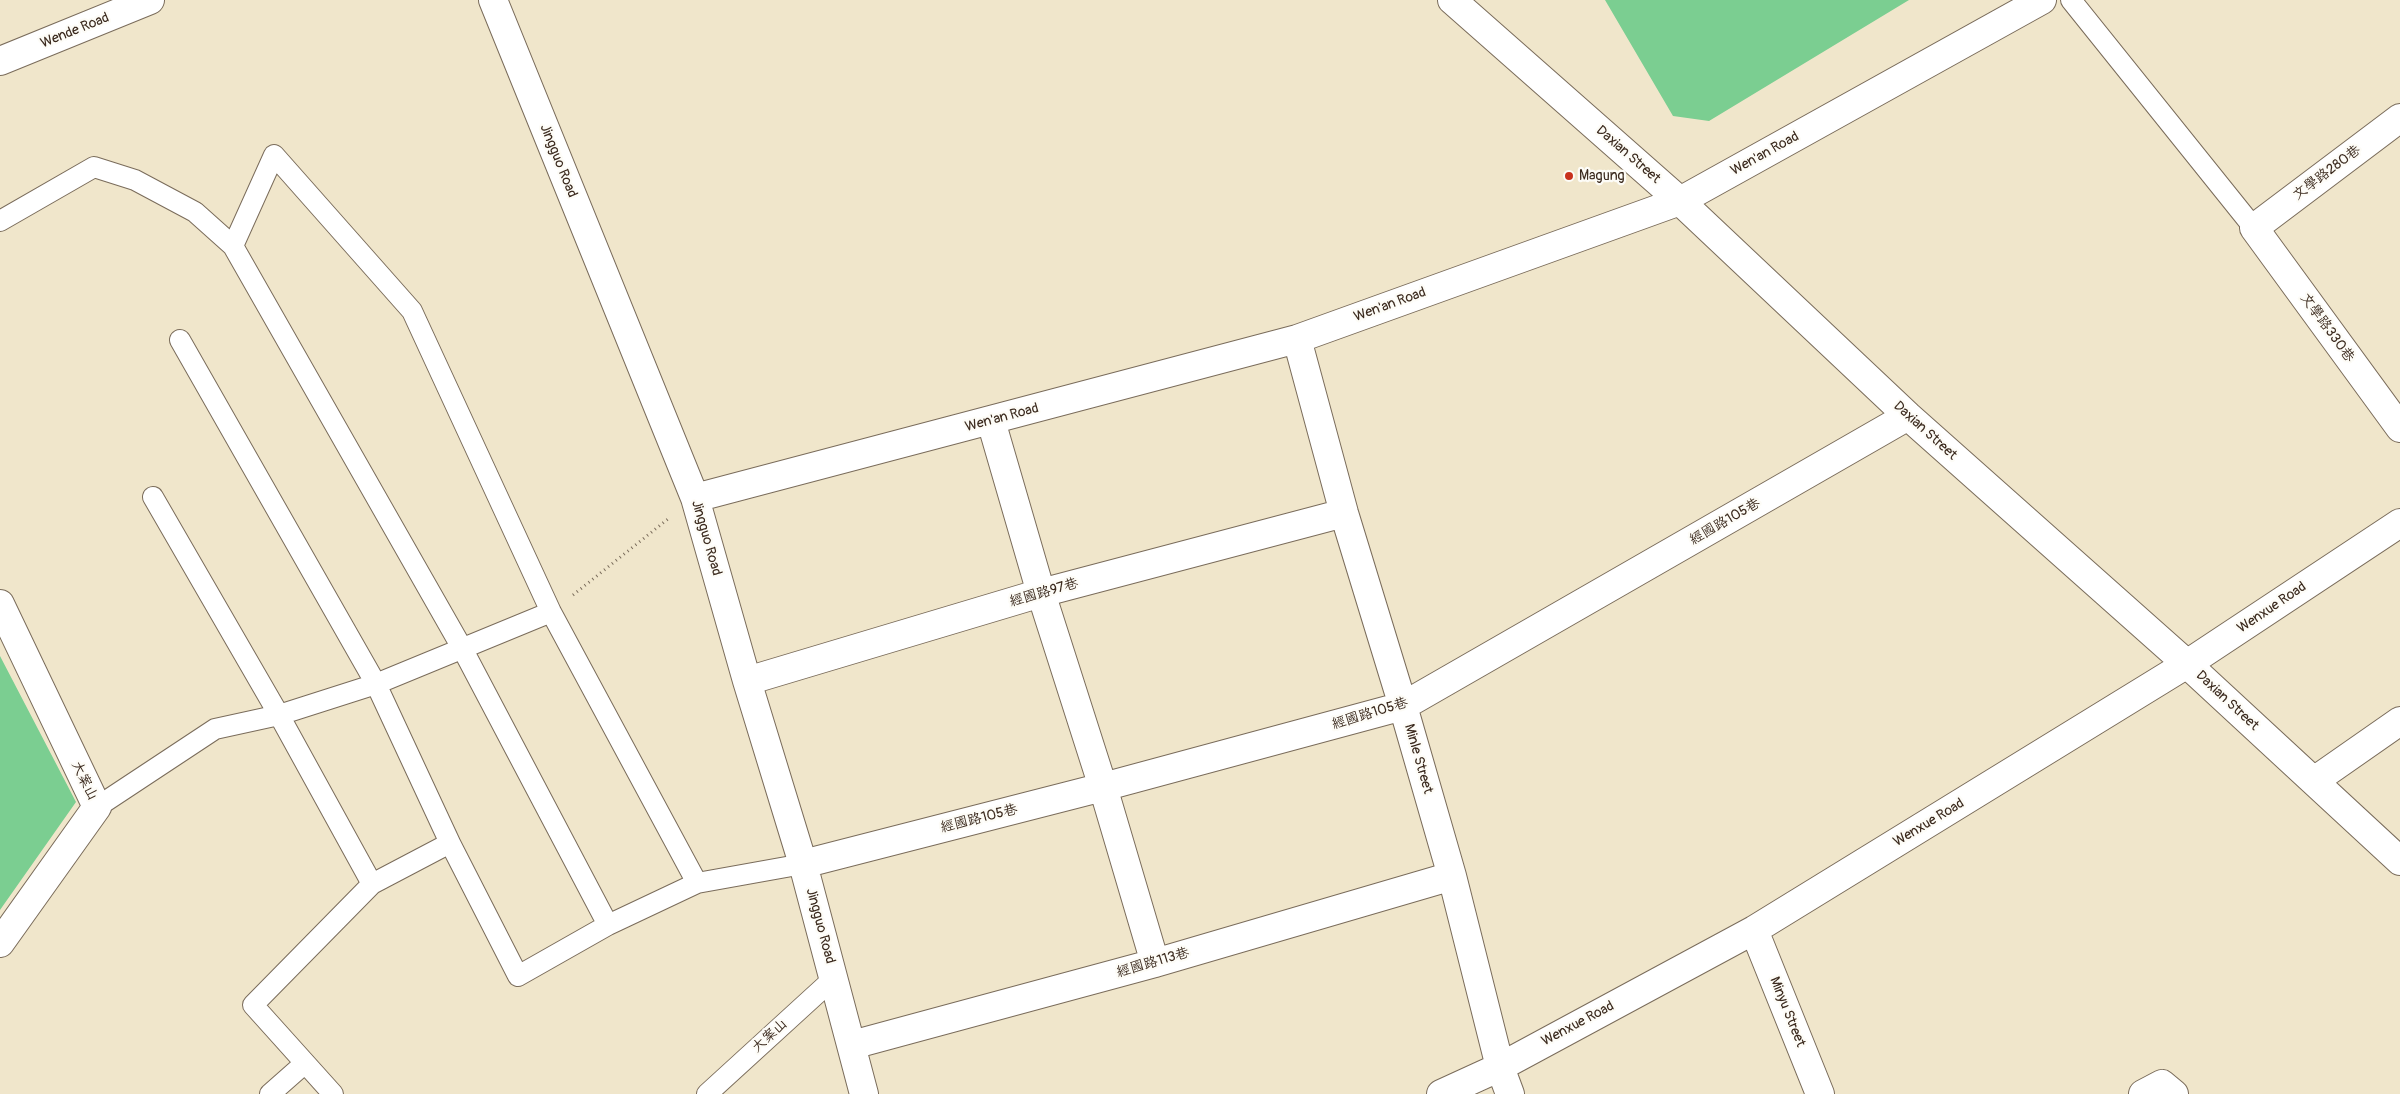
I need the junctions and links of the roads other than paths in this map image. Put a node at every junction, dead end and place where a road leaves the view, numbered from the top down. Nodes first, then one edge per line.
1 (150, 0) edge
2 (493, 0) edge
3 (1452, 0) edge
4 (2042, 0) edge
5 (2070, 0) edge
6 (0, 62) edge
7 (2400, 118) edge
8 (1680, 201) junction
9 (0, 221) edge
10 (2254, 228) junction
11 (233, 246) junction
12 (1297, 339) junction
13 (180, 340) dead end
14 (1908, 416) junction
15 (991, 421) junction
16 (2400, 428) edge
17 (153, 497) dead end
18 (695, 498) junction
19 (1344, 513) junction
20 (2400, 523) edge
21 (1041, 593) junction
22 (0, 604) edge
23 (551, 612) junction
24 (462, 648) junction
25 (2187, 664) junction
26 (747, 681) junction
27 (376, 684) junction
28 (1403, 706) junction
29 (279, 715) junction
30 (2400, 721) edge
31 (2314, 781) junction
32 (1103, 787) junction
33 (97, 806) junction
34 (450, 843) junction
35 (2400, 861) edge
36 (803, 864) junction
37 (1452, 876) junction
38 (697, 883) junction
39 (372, 884) junction
40 (608, 925) junction
41 (1754, 930) junction
42 (0, 942) edge
43 (1156, 963) junction
44 (834, 978) junction
45 (852, 1045) junction
46 (304, 1064) junction
47 (1500, 1067) junction
48 (270, 1094) edge
49 (333, 1094) edge
50 (707, 1094) edge
51 (864, 1094) edge
52 (1441, 1094) edge
53 (1510, 1094) edge
54 (1820, 1094) edge
55 (2143, 1094) edge
56 (2174, 1094) edge

1 - 6 street, Wende Road
2 - 18 street, Jingguo Road
3 - 8 street, Daxian Street
4 - 8 street, Wen'an Road
5 - 10 lane
7 - 10 street, 文學路280巷
8 - 12 street, Wen'an Road
8 - 14 street, Daxian Street
9 - 11 lane
10 - 16 street, 文學路330巷
11 - 23 lane
11 - 24 lane
12 - 15 street, Wen'an Road
12 - 19 street, Minle Street
13 - 27 lane
14 - 25 street, Daxian Street
14 - 28 street, 經國路105巷
15 - 18 street, Wen'an Road
15 - 21 street
17 - 29 lane
18 - 26 street, Jingguo Road
19 - 21 street, 經國路97巷
19 - 28 street, Minle Street
20 - 25 street, Wenxue Road
21 - 26 street, 經國路97巷
21 - 32 street
22 - 33 street, 大案山
23 - 24 lane
23 - 38 lane
24 - 27 lane
24 - 40 lane
25 - 31 street, Daxian Street
25 - 41 street, Wenxue Road
26 - 36 street, Jingguo Road
27 - 29 lane
27 - 34 lane
28 - 32 street, 經國路105巷
28 - 37 street, Minle Street
29 - 33 lane
29 - 39 lane
30 - 31 street
31 - 35 street, Daxian Street
32 - 36 street, 經國路105巷
32 - 43 street
33 - 42 street, 大案山
34 - 39 lane
34 - 40 lane
36 - 38 lane
36 - 44 street, Jingguo Road
37 - 43 street, 經國路113巷
37 - 47 street, Minle Street
38 - 40 lane
39 - 46 lane
41 - 47 street, Wenxue Road
41 - 54 street, Minyu Street
43 - 45 street, 經國路113巷
44 - 45 street, Jingguo Road
44 - 50 lane, 大案山
45 - 51 street, Jingguo Road
46 - 48 lane
46 - 49 lane
47 - 52 street, Wenxue Road
47 - 53 street, Minle Street
55 - 56 street

